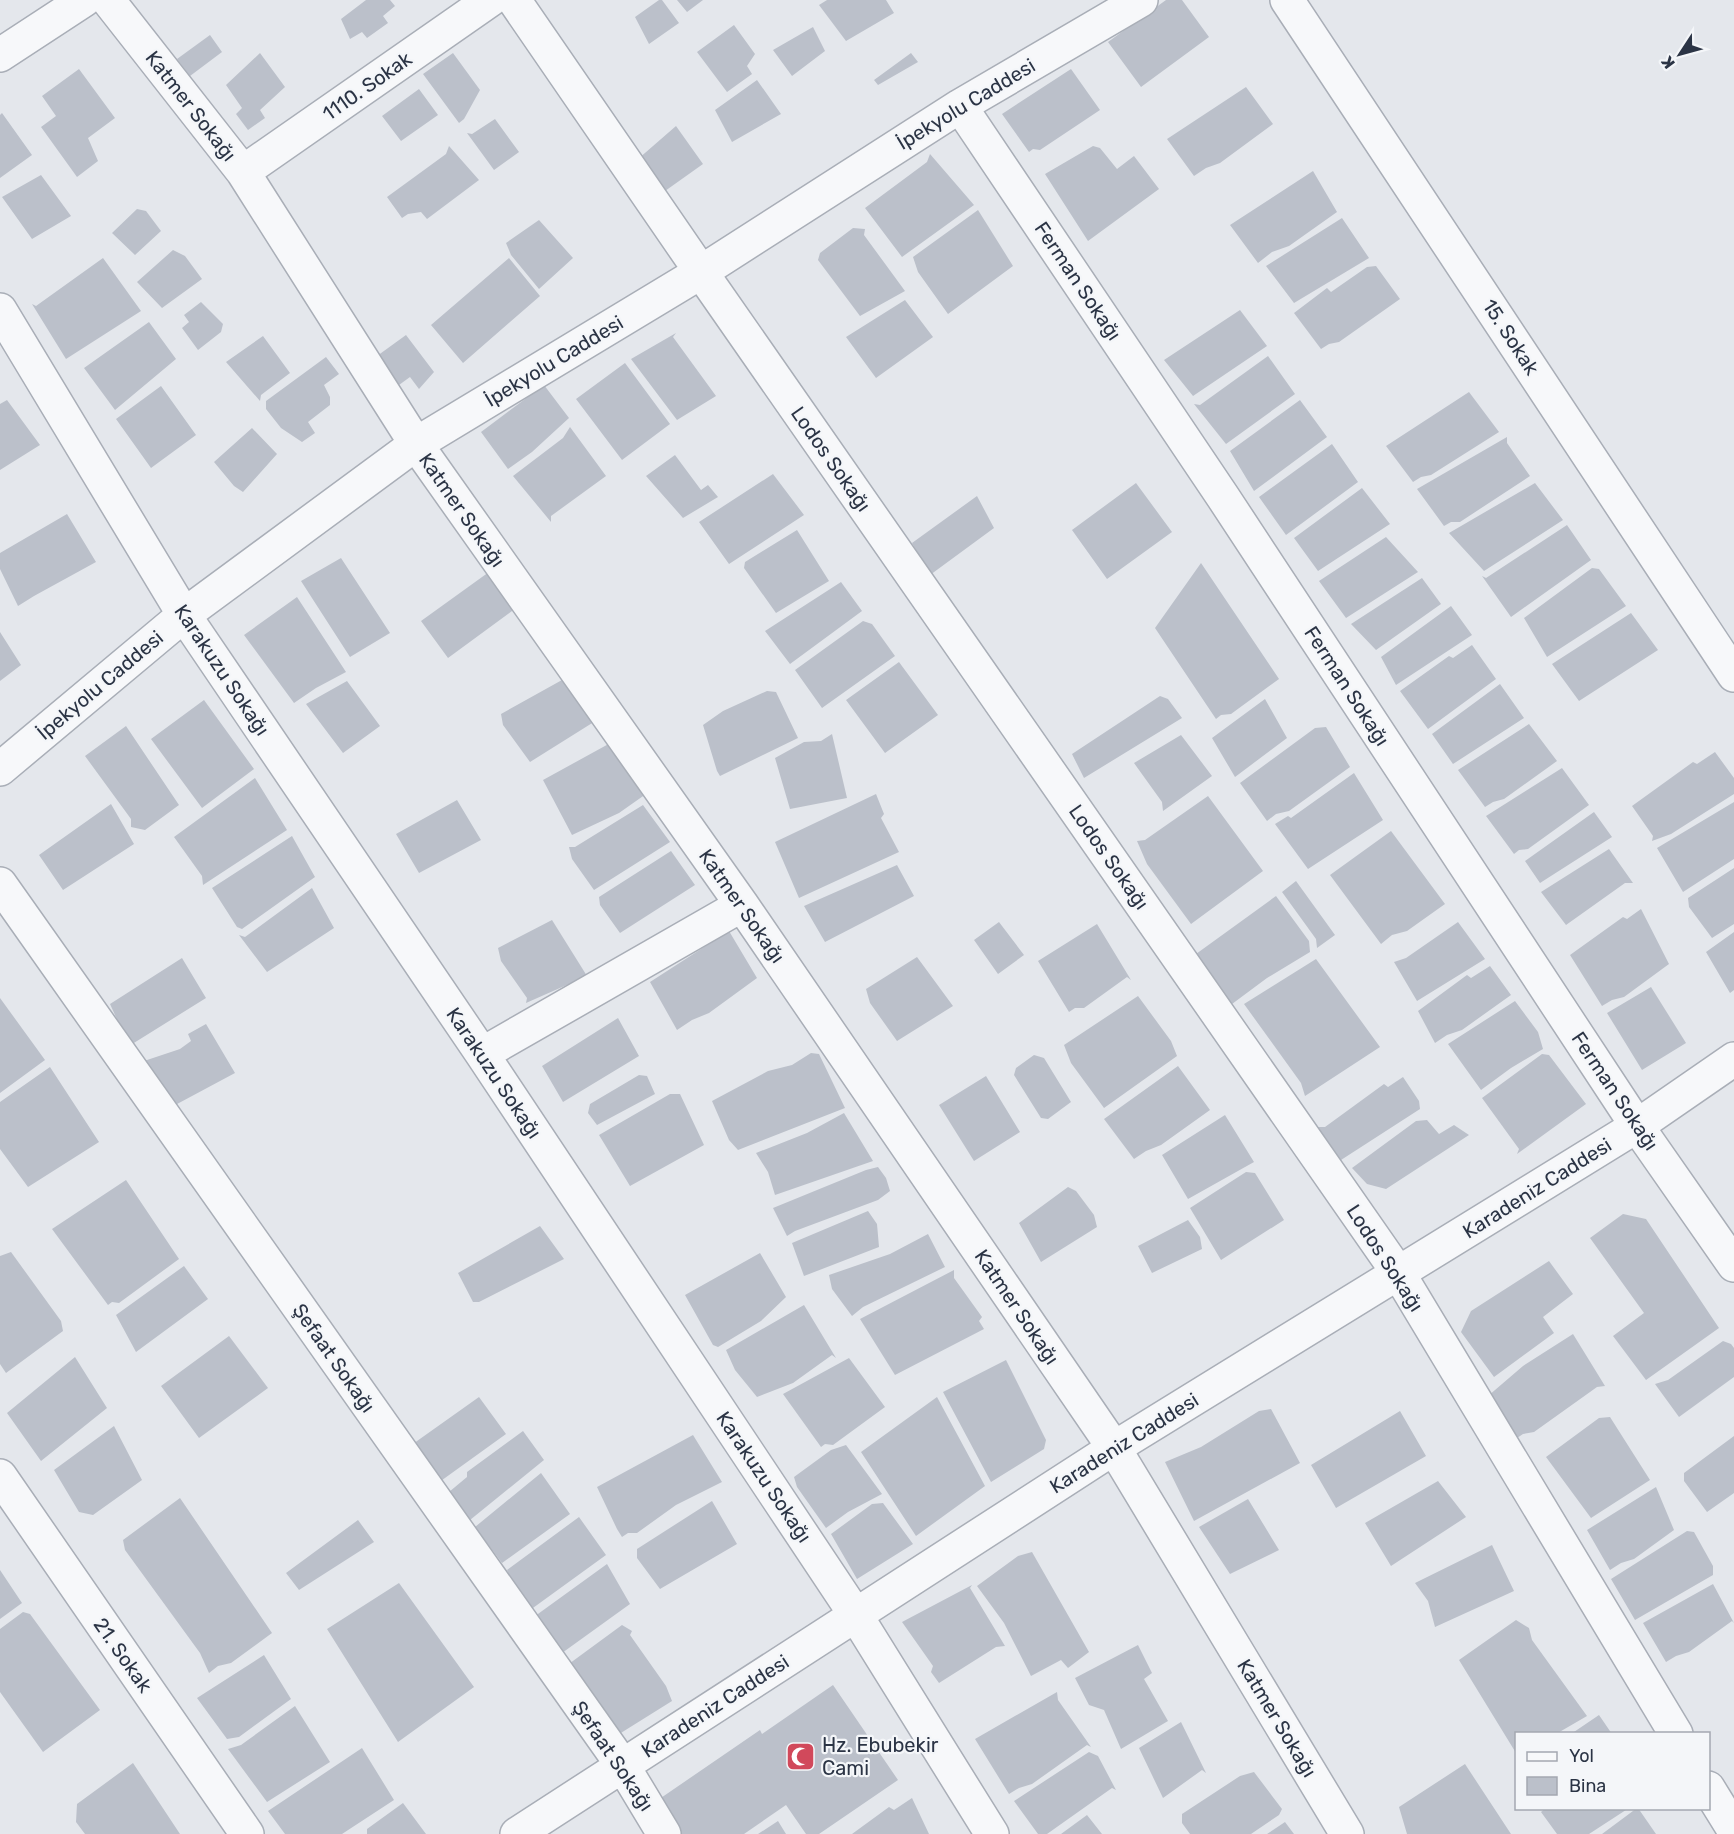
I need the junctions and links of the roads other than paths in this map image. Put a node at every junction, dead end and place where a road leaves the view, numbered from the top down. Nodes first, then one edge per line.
1 (84, 0) edge
2 (108, 0) edge
3 (490, 0) edge
4 (514, 0) edge
5 (1141, 0) edge
6 (1287, 0) edge
7 (0, 56) edge
8 (960, 106) junction
9 (243, 172) junction
10 (701, 272) junction
11 (0, 310) edge
12 (416, 444) junction
13 (184, 615) junction
14 (1734, 675) edge
15 (0, 769) edge
16 (0, 884) edge
17 (742, 905) junction
18 (482, 1054) junction
19 (1734, 1059) edge
20 (1637, 1126) junction
21 (1734, 1265) edge
22 (1399, 1274) junction
23 (1114, 1448) junction
24 (0, 1476) edge
25 (855, 1614) junction
26 (1675, 1732) edge
27 (623, 1766) junction
28 (1710, 1791) edge
29 (1734, 1830) edge
30 (247, 1834) edge
31 (517, 1834) edge
32 (664, 1834) edge
33 (992, 1834) edge
34 (1347, 1834) edge

1 - 7 street
2 - 9 street, Katmer Sokağı
3 - 9 street, 1110. Sokak
4 - 10 street, Lodos Sokağı
5 - 8 street, İpekyolu Caddesi
6 - 14 street, 15. Sokak
8 - 10 street, İpekyolu Caddesi
8 - 20 street, Ferman Sokağı
9 - 12 street, Katmer Sokağı
10 - 12 street, İpekyolu Caddesi
10 - 22 street, Lodos Sokağı
11 - 13 street, Karakuzu Sokağı
12 - 13 street, İpekyolu Caddesi
12 - 17 street, Katmer Sokağı
13 - 15 street, İpekyolu Caddesi
13 - 18 street, Karakuzu Sokağı
16 - 27 street, Şefaat Sokağı
17 - 18 street
17 - 23 street, Katmer Sokağı
18 - 25 street, Karakuzu Sokağı
19 - 20 street, Karadeniz Caddesi
20 - 21 street, Ferman Sokağı
20 - 22 street, Karadeniz Caddesi
22 - 23 street, Karadeniz Caddesi
22 - 26 street, Lodos Sokağı
23 - 25 street, Karadeniz Caddesi
23 - 34 street, Katmer Sokağı
24 - 30 street, 21. Sokak
25 - 27 street, Karadeniz Caddesi
25 - 33 street, Karakuzu Sokağı
27 - 31 street, Karadeniz Caddesi
27 - 32 street, Şefaat Sokağı
28 - 29 street

